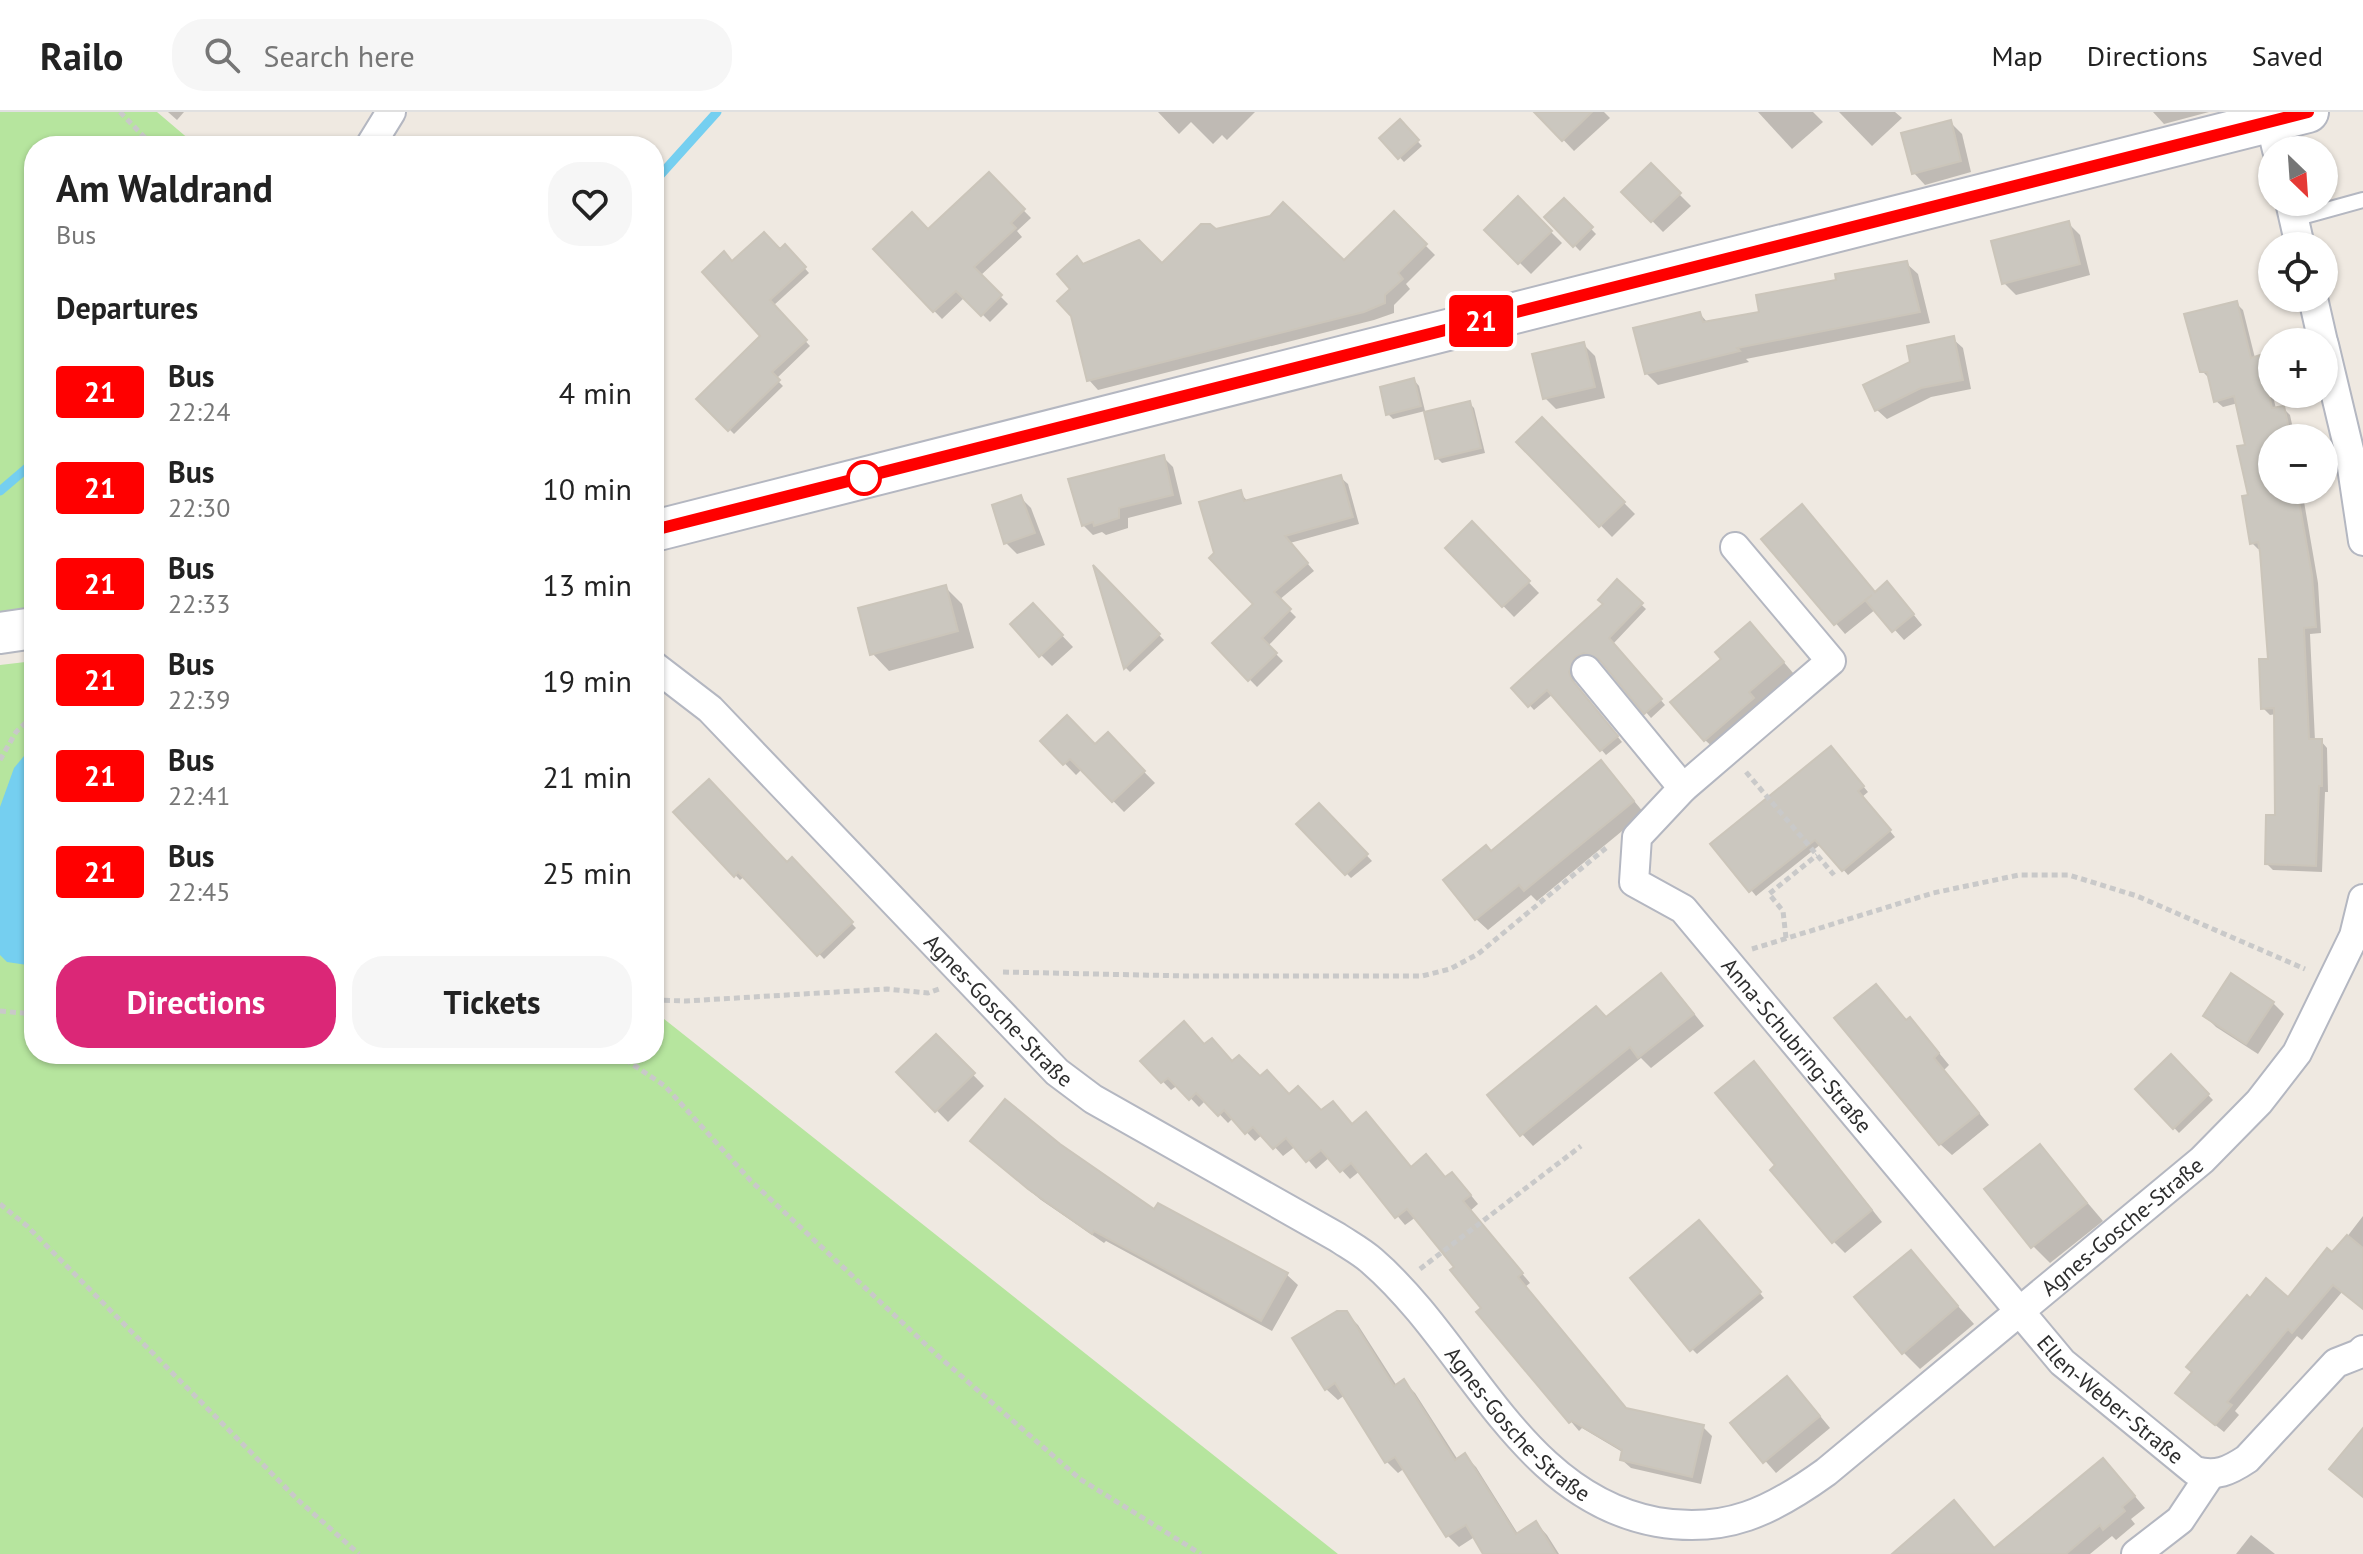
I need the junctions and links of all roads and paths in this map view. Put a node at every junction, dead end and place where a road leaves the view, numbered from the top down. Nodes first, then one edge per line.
1 (120, 112) edge
2 (391, 112) edge
3 (2285, 128) edge
4 (143, 136) edge
5 (376, 136) edge
6 (2363, 200) edge
7 (2295, 222) edge
8 (2338, 403) edge
9 (664, 529) edge
10 (2363, 541) edge
11 (1735, 547) dead end
12 (24, 629) edge
13 (0, 633) edge
14 (1586, 670) dead end
15 (664, 674) edge
16 (24, 724) edge
17 (1728, 750) junction
18 (0, 760) edge
19 (1683, 788) junction
20 (1637, 837) junction
21 (1817, 855) junction
22 (1834, 875) dead end
23 (2363, 899) edge
24 (1786, 939) junction
25 (1724, 958) junction
26 (965, 978) junction
27 (2331, 980) junction
28 (664, 1000) edge
29 (0, 1011) edge
30 (24, 1013) edge
31 (632, 1064) edge
32 (1581, 1146) dead end
33 (0, 1204) edge
34 (1397, 1286) junction
35 (2020, 1311) junction
36 (2362, 1353) edge
37 (2210, 1475) junction
38 (359, 1554) edge
39 (1201, 1554) edge
40 (2136, 1554) edge

1 - 4 path
2 - 5 street
3 - 9 main road
6 - 7 lane
8 - 10 street
11 - 17 street
12 - 13 main road
14 - 19 street
15 - 26 street, Agnes-Gosche-Straße
16 - 18 path
17 - 19 street
17 - 21 path
19 - 20 street
20 - 25 street, Anna-Schubring-Straße
20 - 26 path
21 - 22 path
21 - 24 path
23 - 27 street, Agnes-Gosche-Straße
24 - 25 path
24 - 27 path
25 - 35 street, Anna-Schubring-Straße
26 - 28 path
26 - 34 street, Agnes-Gosche-Straße
27 - 35 street, Agnes-Gosche-Straße
29 - 30 path
31 - 39 path
32 - 34 path
33 - 38 path
34 - 35 street, Agnes-Gosche-Straße
35 - 37 street, Ellen-Weber-Straße
36 - 37 street
37 - 40 street

